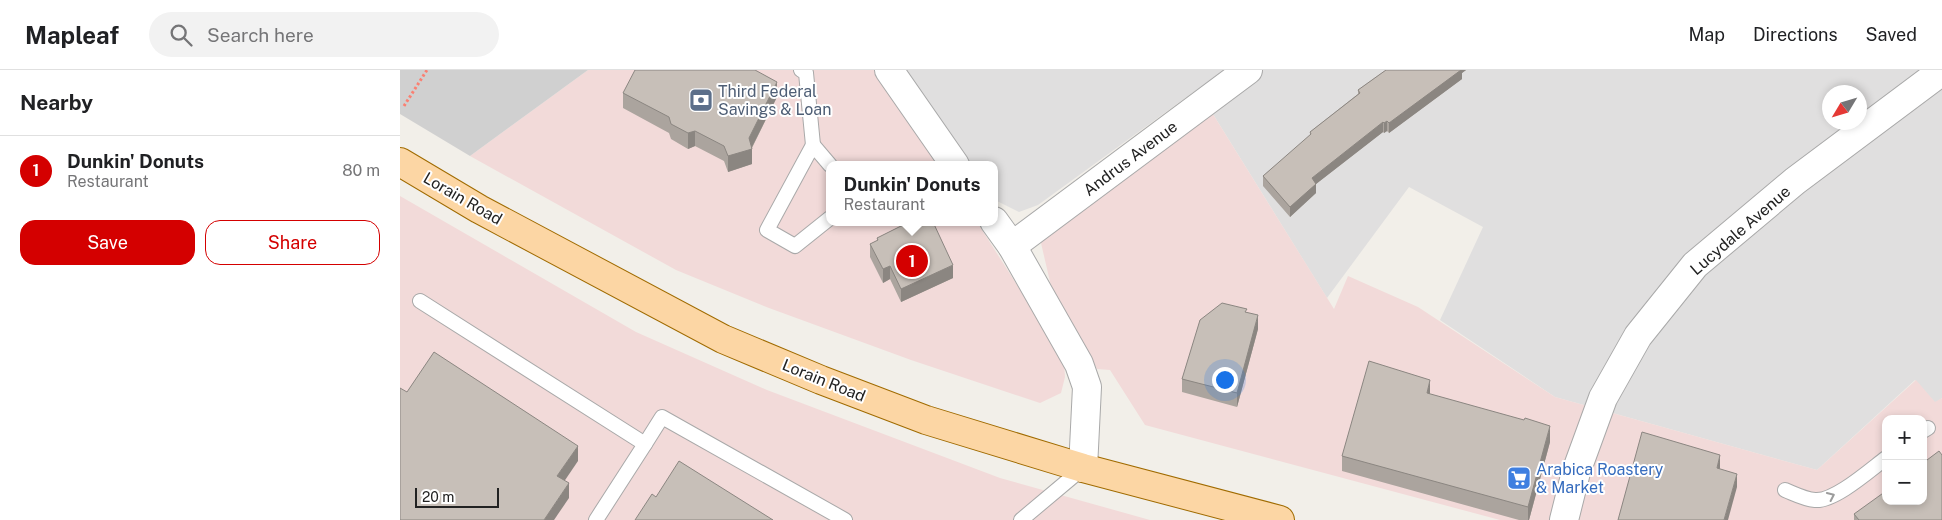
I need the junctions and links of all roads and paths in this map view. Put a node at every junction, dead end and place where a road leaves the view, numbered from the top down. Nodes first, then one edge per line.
1 (427, 70) edge
2 (802, 70) edge
3 (889, 70) edge
4 (1248, 70) edge
5 (1942, 71) edge
6 (404, 106) dead end
7 (813, 145) junction
8 (827, 161) edge
9 (952, 161) edge
10 (400, 162) edge
11 (826, 221) edge
12 (997, 226) edge
13 (1012, 246) junction
14 (420, 301) dead end
15 (645, 444) junction
16 (1883, 460) edge
17 (1083, 468) junction
18 (1785, 490) dead end
19 (596, 520) edge
20 (845, 520) edge
21 (1021, 520) edge
22 (1280, 520) edge
23 (1564, 520) edge

1 - 6 path
2 - 7 lane
3 - 9 street
4 - 13 street, Andrus Avenue
5 - 23 street, Lucydale Avenue
7 - 8 lane
7 - 11 lane
10 - 17 main road, Lorain Road
12 - 13 street
13 - 17 street
14 - 15 lane
15 - 19 lane
15 - 20 lane
18 -> 16 lane
17 - 21 lane
17 - 22 main road, Lorain Road

